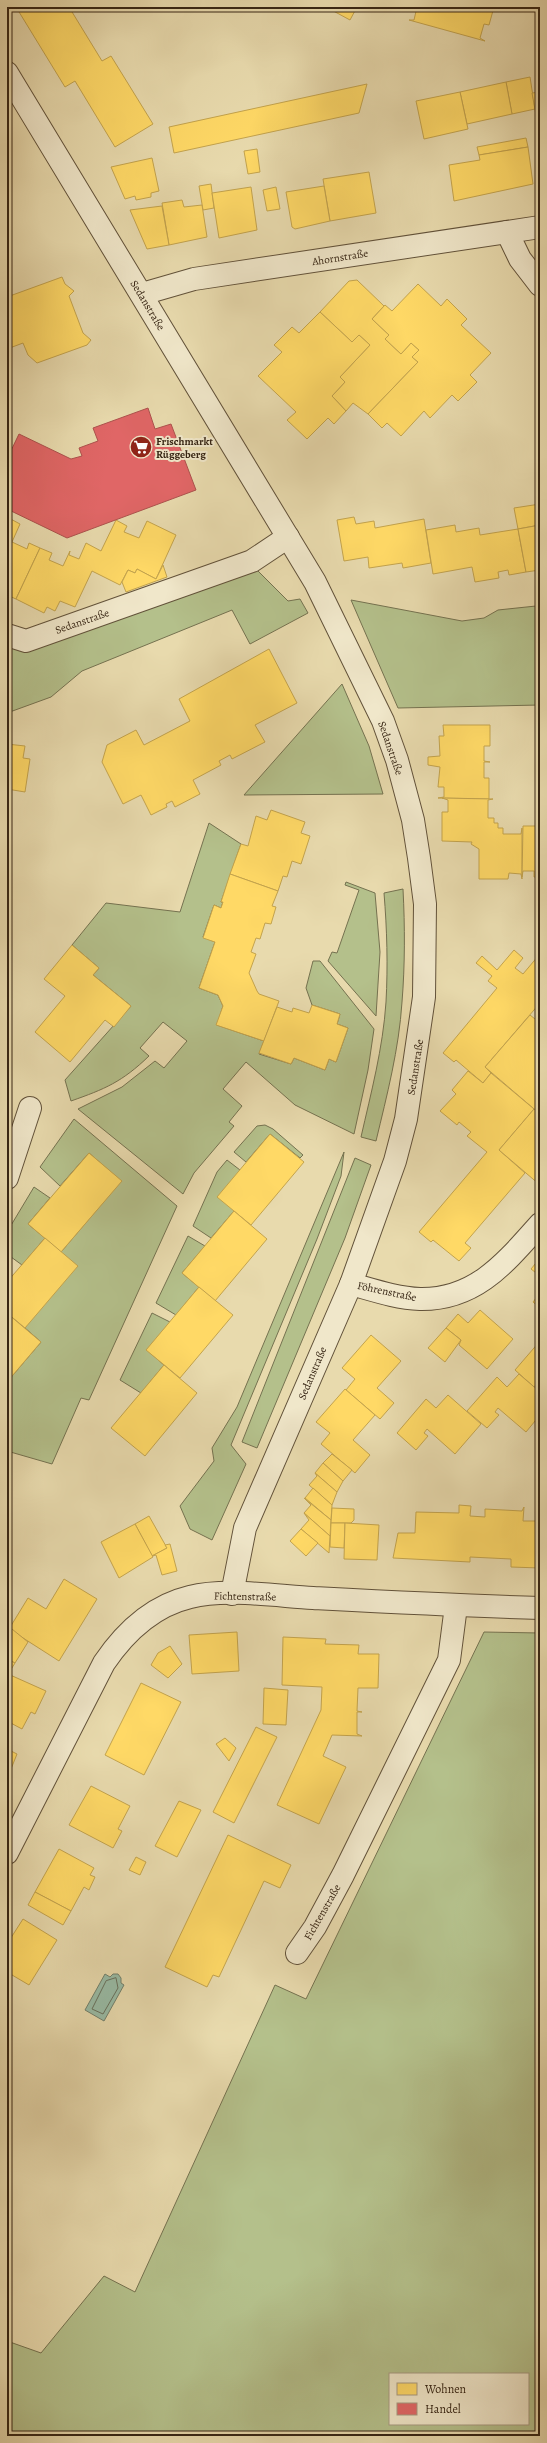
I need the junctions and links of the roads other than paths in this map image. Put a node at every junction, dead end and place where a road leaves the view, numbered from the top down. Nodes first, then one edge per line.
1 (7, 73) edge
2 (540, 227) edge
3 (507, 232) junction
4 (540, 285) edge
5 (142, 294) junction
6 (288, 538) junction
7 (7, 635) edge
8 (30, 1108) dead end
9 (7, 1178) edge
10 (540, 1224) edge
11 (351, 1284) junction
12 (232, 1594) junction
13 (456, 1606) junction
14 (540, 1608) edge
15 (7, 1853) edge
16 (297, 1953) dead end

1 - 5 street, Sedanstraße
2 - 3 street, Ahornstraße
3 - 4 street
3 - 5 street, Ahornstraße
5 - 6 street, Sedanstraße
6 - 7 street, Sedanstraße
6 - 11 street, Sedanstraße
8 - 9 street
10 - 11 street, Föhrenstraße
11 - 12 street, Sedanstraße
12 - 13 street, Fichtenstraße
12 - 15 street, Fichtenstraße
13 - 14 street, Fichtenstraße
13 - 16 street, Fichtenstraße

